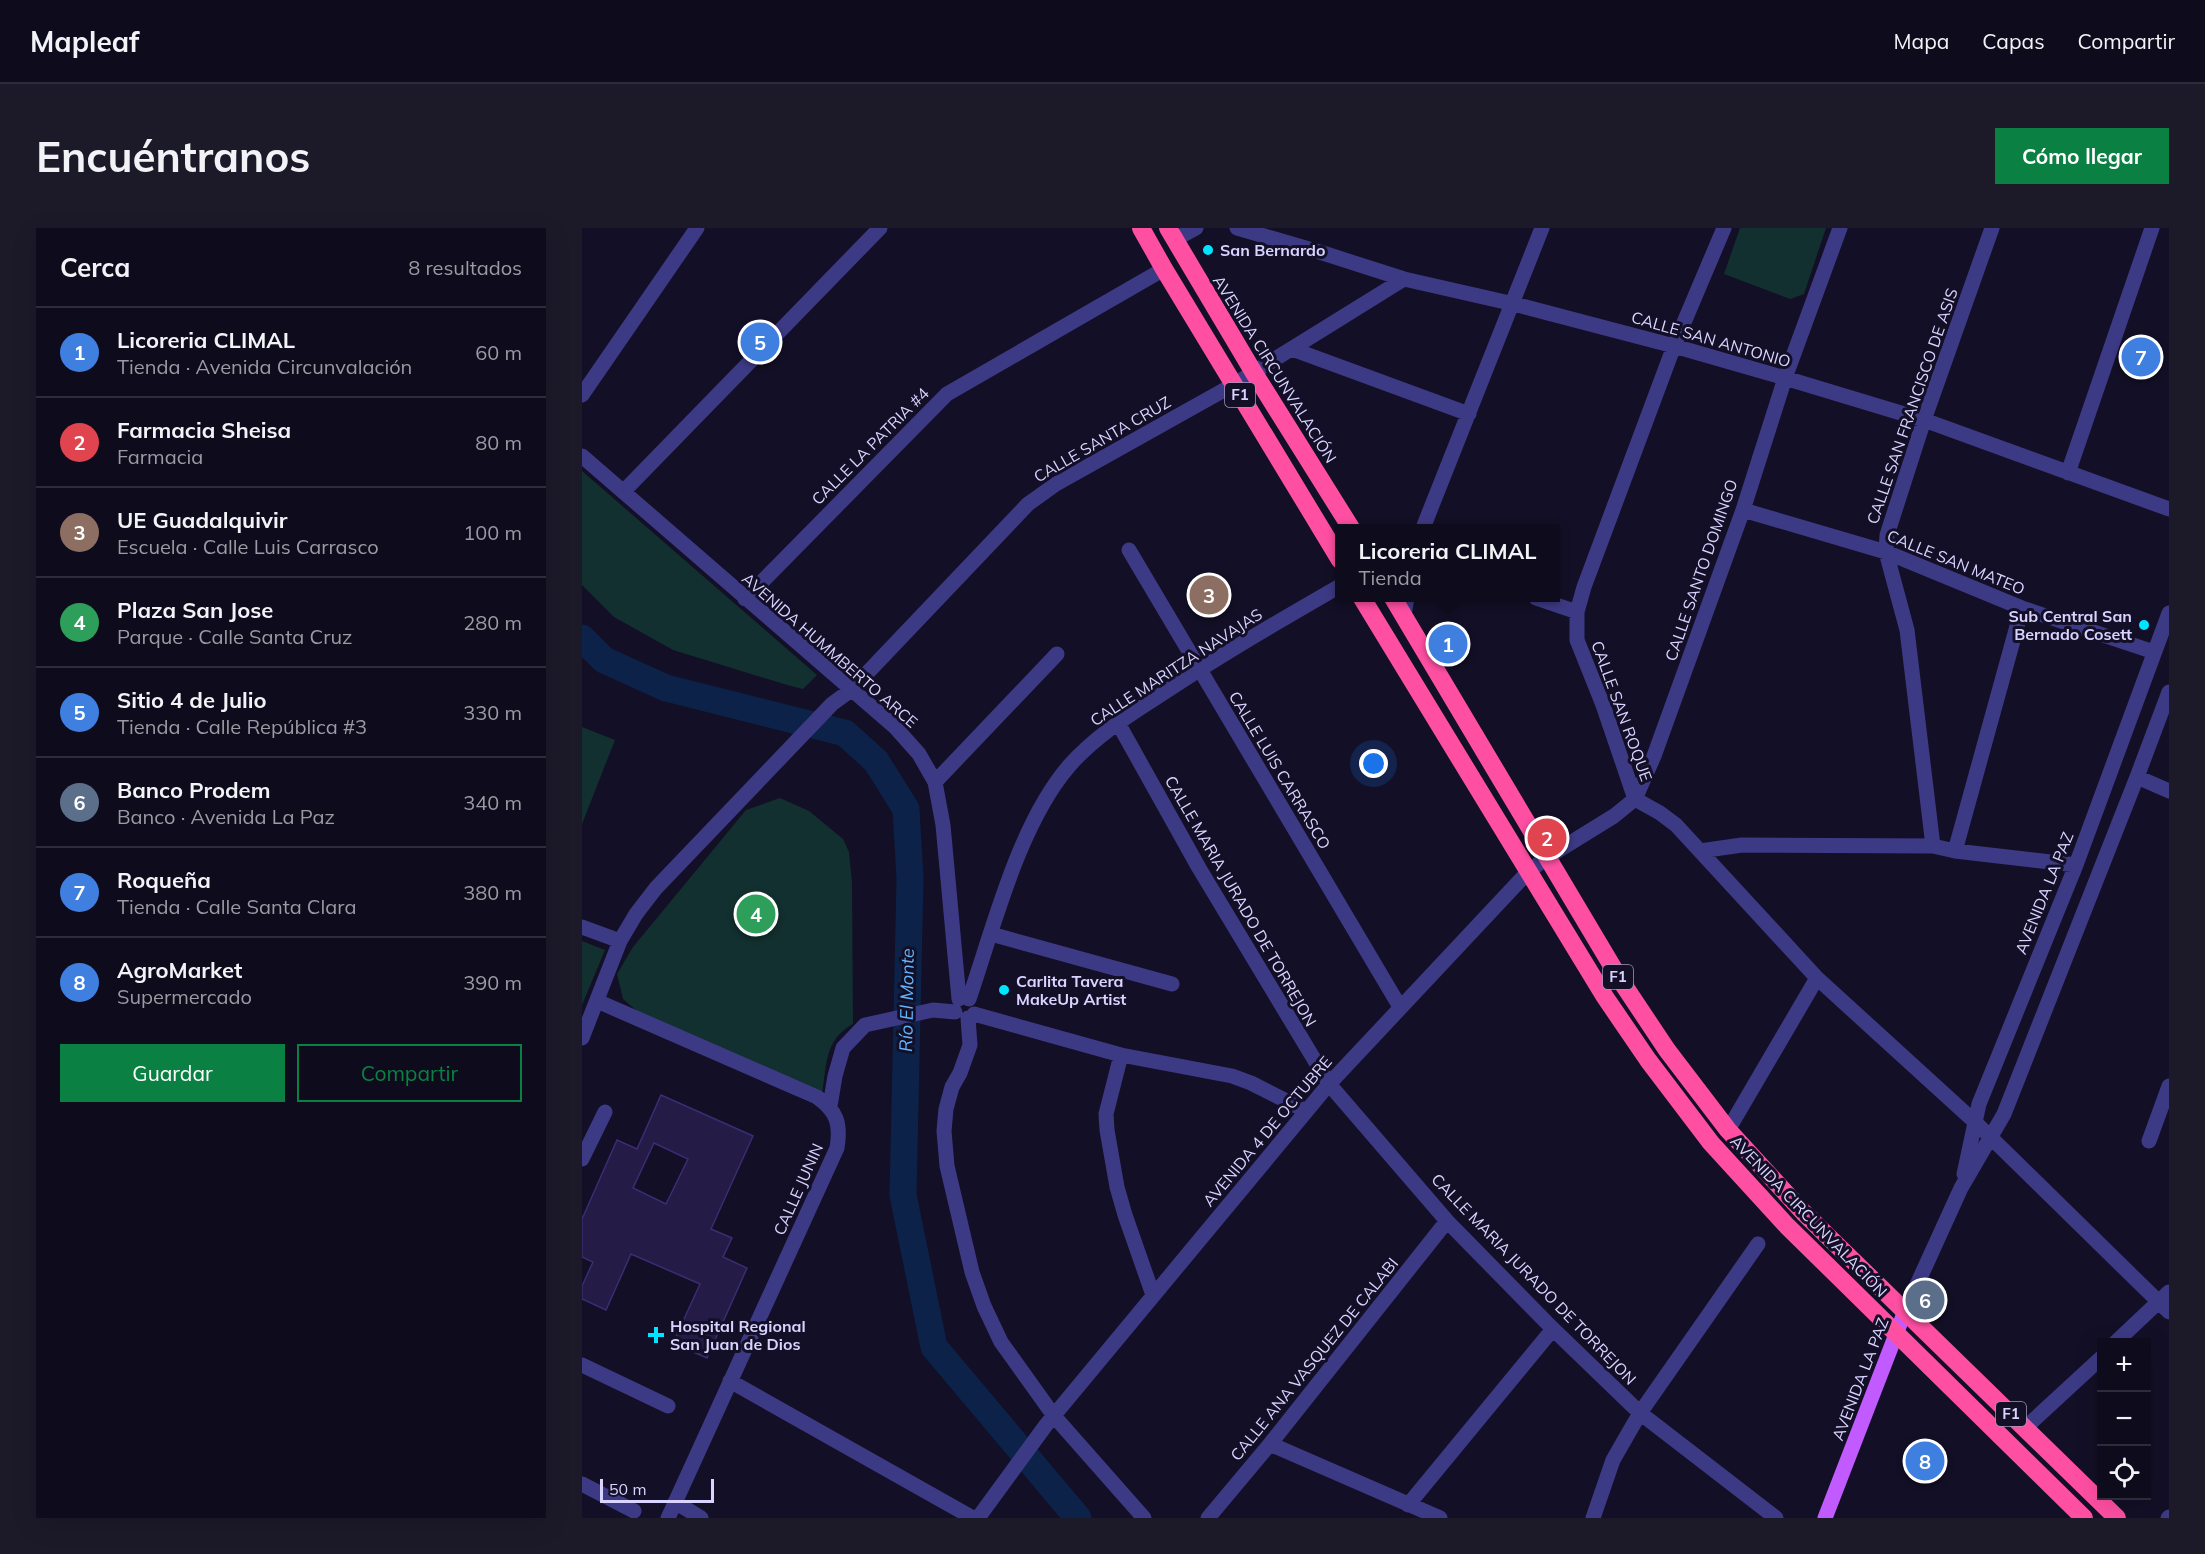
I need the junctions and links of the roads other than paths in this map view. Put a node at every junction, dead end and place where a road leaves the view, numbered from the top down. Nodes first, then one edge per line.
1 (697, 228) edge
2 (880, 228) edge
3 (1141, 228) edge
4 (1196, 228) edge
5 (1237, 228) edge
6 (1542, 228) edge
7 (1724, 228) edge
8 (1840, 228) edge
9 (1992, 228) edge
10 (2152, 228) edge
11 (1171, 234) edge
12 (1164, 269) junction
13 (1404, 279) junction
14 (1514, 303) junction
15 (1674, 346) junction
16 (1292, 349) junction
17 (1254, 373) junction
18 (1785, 378) junction
19 (1233, 385) junction
20 (582, 394) edge
21 (1469, 414) junction
22 (1924, 420) junction
23 (582, 456) edge
24 (2068, 473) junction
25 (623, 492) junction
26 (2169, 509) edge
27 (1743, 510) junction
28 (1348, 524) edge
29 (1425, 524) edge
30 (1130, 550) dead end
31 (1335, 552) edge
32 (1886, 552) junction
33 (1335, 589) edge
34 (745, 598) junction
35 (1365, 602) edge
36 (1550, 602) edge
37 (1405, 606) edge
38 (2022, 608) junction
39 (1577, 612) junction
40 (2169, 613) edge
41 (2154, 652) junction
42 (1057, 654) dead end
43 (1200, 669) junction
44 (851, 690) junction
45 (2169, 692) edge
46 (1118, 723) junction
47 (2137, 777) junction
48 (935, 782) junction
49 (2169, 791) edge
50 (1635, 800) junction
51 (1933, 846) junction
52 (1700, 851) junction
53 (1955, 851) junction
54 (1546, 858) junction
55 (2076, 864) junction
56 (1528, 872) junction
57 (582, 927) edge
58 (991, 934) junction
59 (620, 941) junction
60 (1817, 978) junction
61 (1172, 984) dead end
62 (597, 1001) junction
63 (1400, 1007) junction
64 (965, 1008) junction
65 (582, 1038) edge
66 (1121, 1055) junction
67 (1329, 1084) junction
68 (2169, 1086) edge
69 (830, 1106) junction
70 (604, 1112) dead end
71 (1306, 1112) junction
72 (1975, 1122) junction
73 (1728, 1130) junction
74 (1990, 1137) junction
75 (2149, 1141) dead end
76 (582, 1159) edge
77 (1960, 1188) junction
78 (1446, 1221) junction
79 (1758, 1244) dead end
80 (1153, 1295) junction
81 (2166, 1302) edge
82 (1905, 1311) junction
83 (1553, 1329) junction
84 (1896, 1334) junction
85 (2121, 1338) edge
86 (2097, 1361) edge
87 (582, 1367) edge
88 (730, 1381) junction
89 (668, 1406) dead end
90 (1640, 1413) junction
91 (1050, 1420) junction
92 (2025, 1428) junction
93 (1270, 1444) junction
94 (582, 1484) edge
95 (675, 1502) junction
96 (1408, 1505) junction
97 (634, 1511) dead end
98 (668, 1518) edge
99 (701, 1518) edge
100 (973, 1518) edge
101 (978, 1518) edge
102 (1144, 1518) edge
103 (1208, 1518) edge
104 (1440, 1518) edge
105 (1593, 1518) edge
106 (1776, 1518) edge
107 (1826, 1518) edge
108 (2084, 1518) edge
109 (2117, 1518) edge

1 - 20 street
2 - 25 street
3 - 12 highway, F1
4 - 11 street
5 - 13 street, CALLE SAN ANTONIO
6 - 14 street
7 - 15 street, CALLE SAN ROQUE
8 - 18 street, CALLE SANTO DOMINGO
9 - 22 street, CALLE SAN FRANCISCO DE ASIS
10 - 24 street
11 - 17 highway, AVENIDA CIRCUNVALACIÓN / F1
12 - 19 highway, F1
12 - 34 street, CALLE LA PATRIA #4
13 - 14 street, CALLE SAN ANTONIO
13 - 16 street, CALLE SANTA CRUZ
14 - 15 street, CALLE SAN ANTONIO
14 - 21 street
15 - 18 street, CALLE SAN ANTONIO
15 - 39 street, CALLE SAN ROQUE
16 - 17 street, CALLE SANTA CRUZ
16 - 21 street
17 - 19 street, CALLE SANTA CRUZ
17 - 28 highway, AVENIDA CIRCUNVALACIÓN / F1
18 - 22 street, CALLE SAN ANTONIO
18 - 27 street, CALLE SANTO DOMINGO
19 - 31 highway, F1
19 - 44 street, CALLE SANTA CRUZ
21 - 29 street
22 - 24 street, CALLE SAN ANTONIO
22 - 32 street, CALLE SAN FRANCISCO DE ASIS
23 - 25 street, AVENIDA HUMMBERTO ARCE
24 - 26 street, CALLE SAN ANTONIO
25 - 34 street, AVENIDA HUMMBERTO ARCE
27 - 32 street, CALLE SAN MATEO
27 - 50 street, CALLE SANTO DOMINGO
30 - 43 street, CALLE LUIS CARRASCO
32 - 38 street, CALLE SAN MATEO
32 - 51 street, CALLE SAN FRANCISCO DE ASIS
33 - 43 street, CALLE MARITZA NAVAJAS
34 - 44 street, AVENIDA HUMMBERTO ARCE
35 - 56 highway, AVENIDA CIRCUNVALACIÓN / F1
36 - 39 street
37 - 54 highway, AVENIDA CIRCUNVALACIÓN / F1
38 - 41 street, CALLE SAN MATEO
38 - 53 street
39 - 50 street, CALLE SAN ROQUE
40 - 41 street, AVENIDA LA PAZ
41 - 55 street, AVENIDA LA PAZ
42 - 48 street
43 - 46 street, CALLE MARITZA NAVAJAS
43 - 63 street, CALLE LUIS CARRASCO
44 - 48 street, AVENIDA HUMMBERTO ARCE
44 - 59 street, CALLE SANTA CRUZ
45 - 47 street, AVENIDA LA PAZ
46 - 58 street, CALLE MARITZA NAVAJAS
46 - 67 street, CALLE MARIA JURADO DE TORREJON
47 - 49 street
47 - 74 street, AVENIDA LA PAZ
48 - 64 street, AVENIDA HUMMBERTO ARCE
50 - 52 street, CALLE SAN ROQUE
50 - 54 street
51 - 52 street
51 - 53 street
52 - 60 street, CALLE SAN ROQUE
53 - 55 street
54 - 56 street
54 - 73 highway, AVENIDA CIRCUNVALACIÓN / F1
55 - 72 street, AVENIDA LA PAZ
56 - 63 street, AVENIDA 4 DE OCTUBRE
56 - 84 highway, AVENIDA CIRCUNVALACIÓN / F1
57 - 59 street
58 - 61 street
58 - 64 street, CALLE MARITZA NAVAJAS
59 - 62 street
60 - 72 street, CALLE SAN ROQUE
60 - 73 street
62 - 65 street
62 - 69 street
63 - 67 street, AVENIDA 4 DE OCTUBRE
64 - 66 street
64 - 69 street
64 - 91 street, AVENIDA HUMMBERTO ARCE
66 - 71 street
66 - 80 street
67 - 71 street, AVENIDA 4 DE OCTUBRE
67 - 78 street, CALLE MARIA JURADO DE TORREJON
68 - 75 street
69 - 88 street, CALLE JUNIN
70 - 76 street
71 - 80 street, AVENIDA 4 DE OCTUBRE
72 - 74 street, CALLE SAN ROQUE
72 - 77 street, AVENIDA LA PAZ
73 - 82 highway, AVENIDA CIRCUNVALACIÓN / F1
74 - 77 street, AVENIDA LA PAZ
74 - 81 street, CALLE SAN ROQUE
77 - 82 street, AVENIDA LA PAZ
78 - 83 street, CALLE MARIA JURADO DE TORREJON
78 - 93 street, CALLE ANA VASQUEZ DE CALABI
79 - 90 street
80 - 91 street, AVENIDA 4 DE OCTUBRE
81 - 85 street
82 - 84 main road, AVENIDA LA PAZ
82 - 92 highway, AVENIDA CIRCUNVALACIÓN / F1
83 - 90 street, CALLE MARIA JURADO DE TORREJON
83 - 96 street
84 - 107 main road, AVENIDA LA PAZ
84 - 108 highway, AVENIDA CIRCUNVALACIÓN / F1
86 - 92 street
87 - 89 street
88 - 95 street, CALLE JUNIN
88 - 100 street
90 - 105 street
90 - 106 street, CALLE MARIA JURADO DE TORREJON
91 - 101 street, AVENIDA 4 DE OCTUBRE
91 - 102 street, AVENIDA HUMMBERTO ARCE
92 - 109 highway, AVENIDA CIRCUNVALACIÓN / F1
93 - 96 street
93 - 103 street, CALLE ANA VASQUEZ DE CALABI
94 - 97 street
95 - 98 street, CALLE JUNIN
95 - 99 street
96 - 104 street

